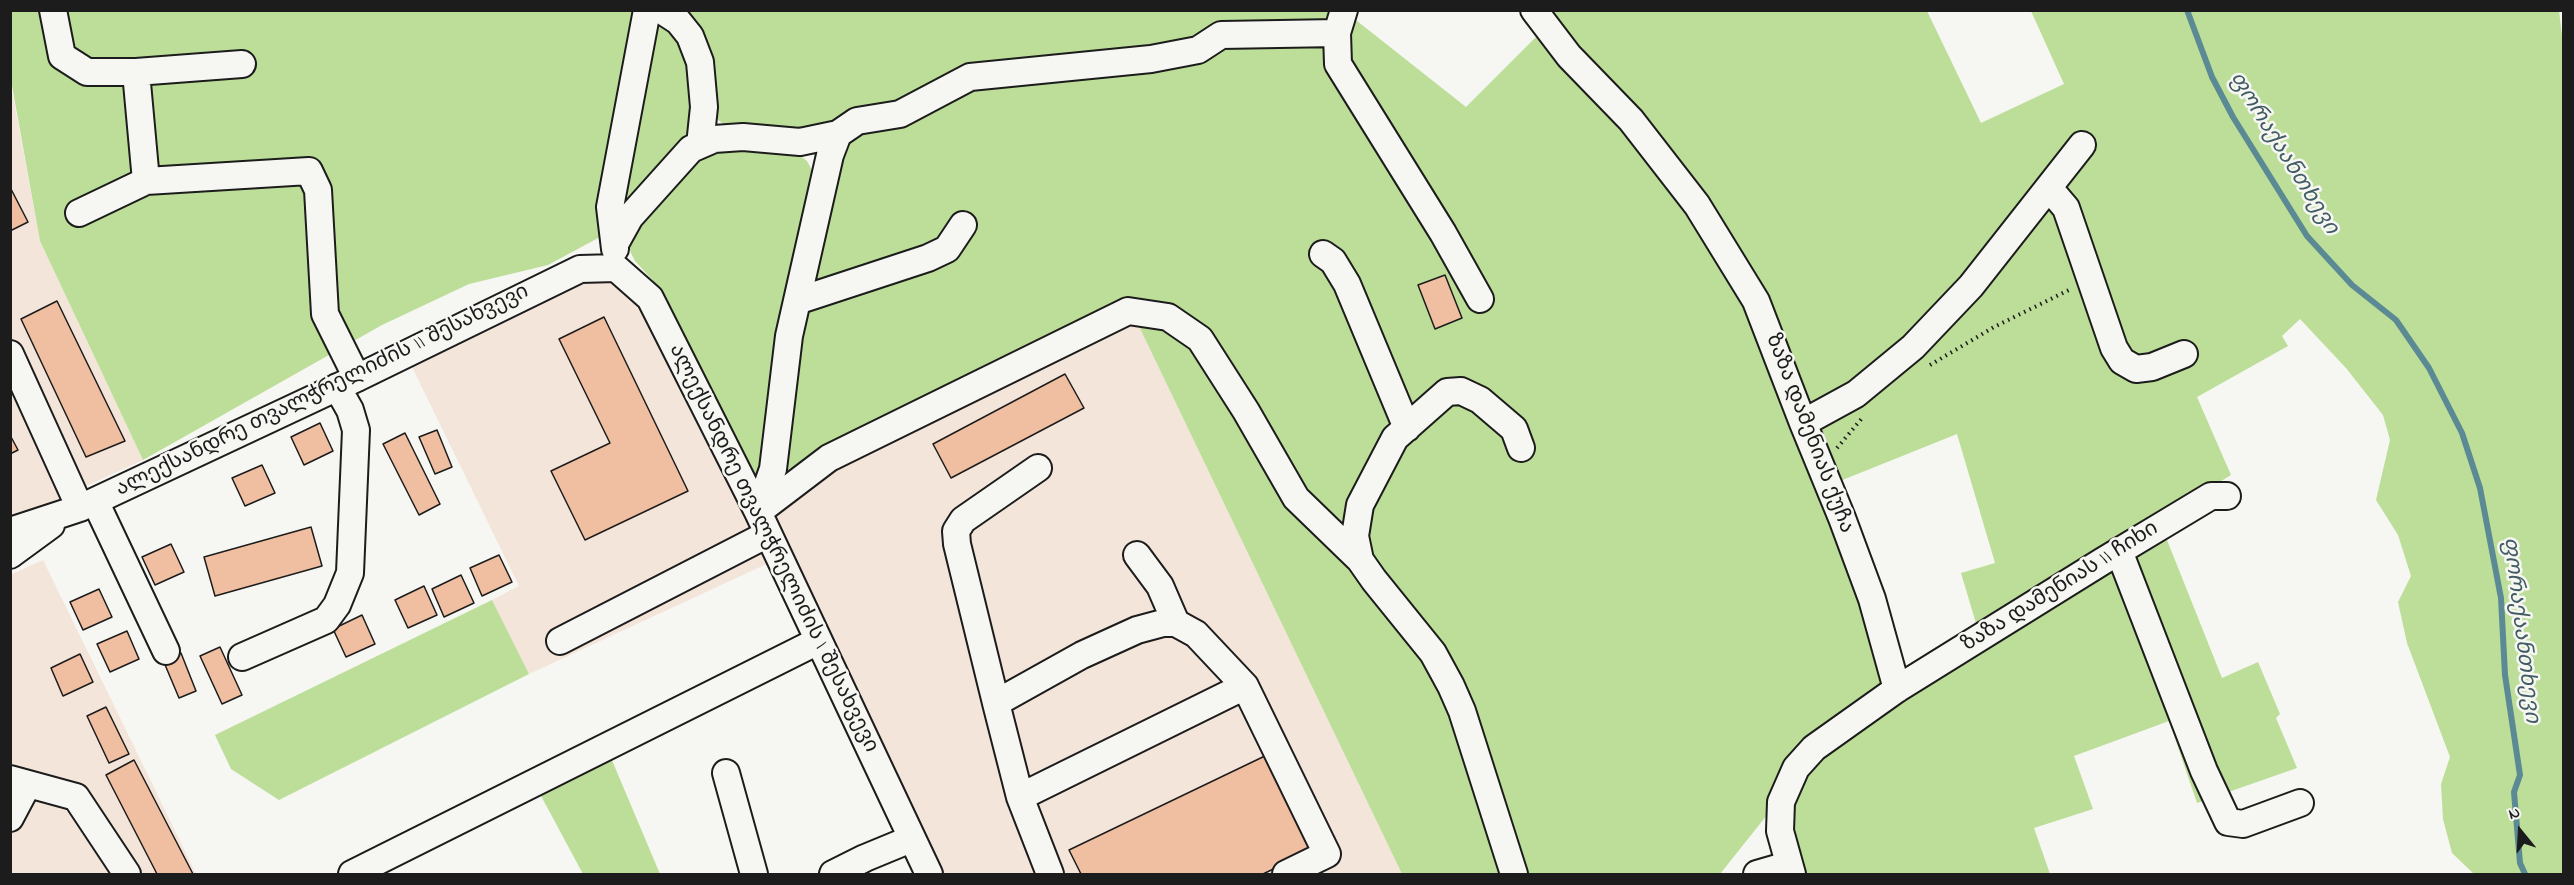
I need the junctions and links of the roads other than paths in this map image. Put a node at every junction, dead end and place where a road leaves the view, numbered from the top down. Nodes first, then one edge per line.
1 (53, 10) edge
2 (647, 10) edge
3 (661, 10) edge
4 (1534, 10) edge
5 (1340, 22) edge
6 (242, 64) dead end
7 (136, 72) junction
8 (838, 134) junction
9 (700, 145) junction
10 (2082, 145) dead end
11 (146, 181) junction
12 (2049, 188) junction
13 (80, 213) dead end
14 (963, 225) dead end
15 (1323, 254) dead end
16 (616, 256) junction
17 (1480, 299) dead end
18 (797, 301) junction
19 (10, 354) edge
20 (2184, 354) dead end
21 (17, 381) edge
22 (347, 382) junction
23 (1803, 423) junction
24 (1407, 428) junction
25 (1521, 448) dead end
26 (1038, 468) dead end
27 (2227, 496) dead end
28 (80, 508) junction
29 (763, 523) junction
30 (10, 531) edge
31 (2119, 551) junction
32 (10, 555) edge
33 (1137, 555) dead end
34 (1360, 560) junction
35 (1176, 623) junction
36 (560, 641) dead end
37 (818, 641) junction
38 (166, 651) dead end
39 (242, 657) dead end
40 (1245, 686) junction
41 (1897, 689) junction
42 (996, 703) junction
43 (726, 773) dead end
44 (19, 781) edge
45 (1020, 797) junction
46 (2300, 803) dead end
47 (10, 818) edge
48 (911, 839) junction
49 (1790, 870) edge
50 (127, 874) edge
51 (352, 874) edge
52 (754, 874) edge
53 (834, 874) edge
54 (929, 874) edge
55 (1050, 874) edge
56 (1286, 874) edge
57 (1514, 874) edge
58 (1757, 874) edge

1 - 7 street
2 - 16 street
3 - 9 street
4 - 23 street, ზაზა დამენიას ქუჩა
5 - 8 street
5 - 17 street
6 - 7 street
7 - 11 street
8 - 9 street
8 - 18 street
9 - 16 street
10 - 12 street
11 - 13 street
11 - 22 street
12 - 20 street
12 - 23 street
14 - 18 street
15 - 24 street
16 - 22 street, ალექსანდრე თვალჭრელიძის II შესახვევი
16 - 29 street, ალექსანდრე თვალჭრელიძის I შესახვევი
18 - 29 street
19 - 21 street
21 - 28 street
22 - 28 street, ალექსანდრე თვალჭრელიძის II შესახვევი
22 - 39 street
23 - 41 street, ზაზა დამენიას ქუჩა
24 - 25 street
24 - 34 street
26 - 42 street
27 - 31 street, ზაზა დამენიას II ჩიხი
28 - 30 street, ალექსანდრე თვალჭრელიძის II შესახვევი
28 - 32 street, ალექსანდრე თვალჭრელიძის II შესახვევი
28 - 38 street
29 - 34 street
29 - 36 street
29 - 37 street, ალექსანდრე თვალჭრელიძის I შესახვევი
31 - 41 street, ზაზა დამენიას II ჩიხი
31 - 46 street
33 - 35 street
34 - 57 street
35 - 40 street
35 - 42 street
37 - 48 street, ალექსანდრე თვალჭრელიძის I შესახვევი
37 - 51 street
40 - 45 street
40 - 56 street
41 - 49 street
42 - 45 street
43 - 52 street
44 - 47 street
44 - 50 street
45 - 55 street
48 - 53 street
48 - 54 street, ალექსანდრე თვალჭრელიძის I შესახვევი
49 - 58 street

